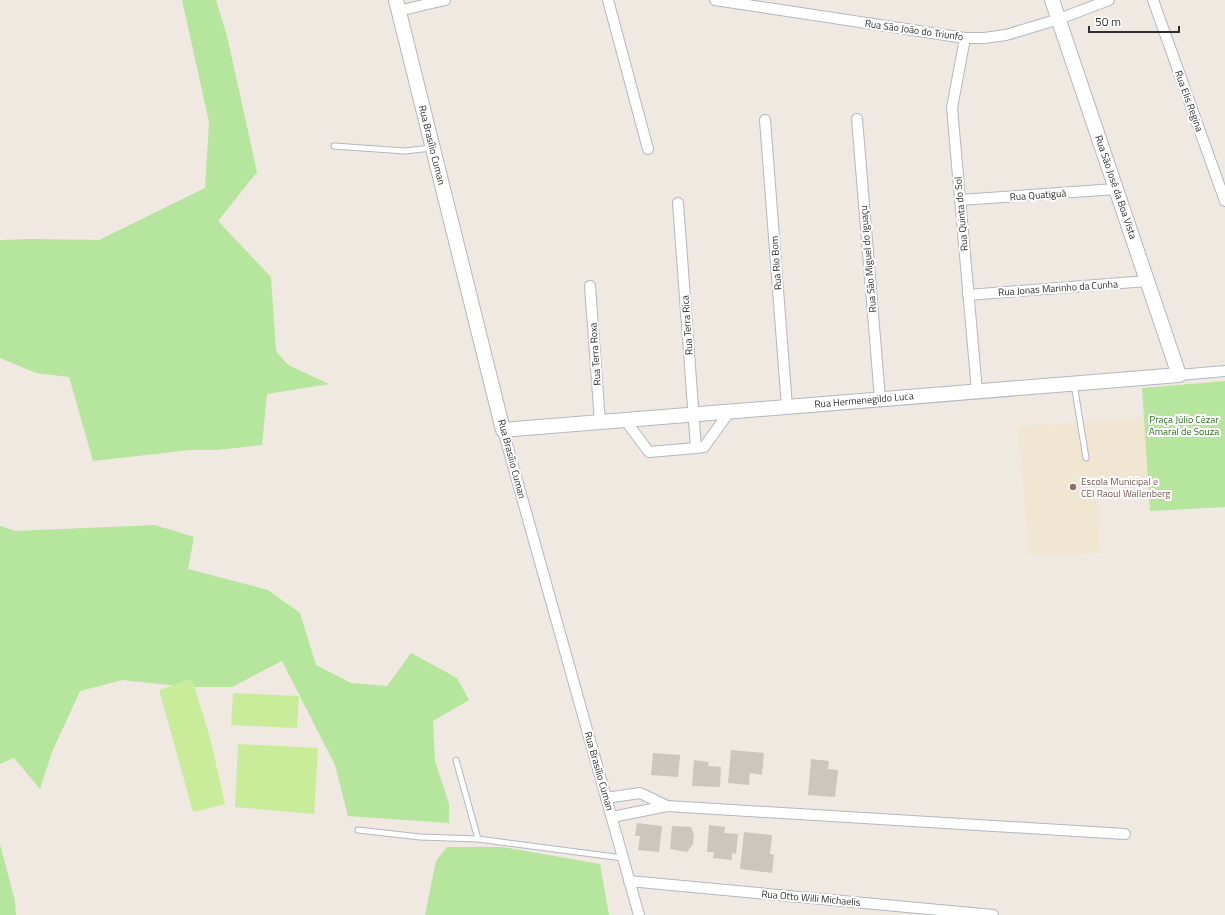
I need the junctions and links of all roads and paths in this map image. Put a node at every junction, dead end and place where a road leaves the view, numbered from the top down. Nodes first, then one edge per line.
1 (445, 0) edge
2 (608, 0) edge
3 (715, 0) edge
4 (1052, 0) edge
5 (1109, 0) edge
6 (1153, 0) edge
7 (397, 6) edge
8 (1059, 19) junction
9 (966, 38) junction
10 (857, 119) dead end
11 (765, 120) dead end
12 (334, 146) dead end
13 (432, 147) junction
14 (648, 150) dead end
15 (1116, 189) junction
16 (960, 200) junction
17 (1225, 202) edge
18 (678, 203) dead end
19 (1147, 281) junction
20 (590, 286) dead end
21 (968, 295) junction
22 (1225, 371) edge
23 (1178, 375) junction
24 (1073, 384) junction
25 (977, 391) junction
26 (880, 399) junction
27 (787, 407) junction
28 (730, 411) junction
29 (694, 414) junction
30 (625, 420) junction
31 (600, 422) junction
32 (503, 430) junction
33 (696, 448) junction
34 (1086, 458) dead end
35 (456, 760) dead end
36 (606, 798) junction
37 (667, 806) junction
38 (612, 817) junction
39 (358, 830) dead end
40 (1125, 834) dead end
41 (478, 839) junction
42 (623, 858) junction
43 (629, 881) junction
44 (639, 915) edge
45 (993, 915) edge

1 - 7 street
2 - 14 street
3 - 9 street, Rua São João do Triunfo
4 - 8 street, Rua São José da Boa Vista
5 - 8 street, Rua São João do Triunfo
6 - 17 street, Rua Elis Regina
7 - 13 street, Rua Brasílio Cuman
8 - 9 street, Rua São João do Triunfo
8 - 15 street, Rua São José da Boa Vista
9 - 16 street, Rua Quinta do Sol
10 - 26 street, Rua São Miguel do Iguaçu
11 - 27 street, Rua Rio Bom
12 - 13 lane
13 - 32 street, Rua Brasílio Cuman
15 - 16 street, Rua Quatiguá
15 - 19 street, Rua São José da Boa Vista
16 - 21 street, Rua Quinta do Sol
18 - 29 street, Rua Terra Rica
19 - 21 street, Rua Jonas Marinho da Cunha
19 - 23 street, Rua São José da Boa Vista
20 - 31 street, Rua Terra Roxa
21 - 25 street, Rua Quinta do Sol
22 - 23 street, Rua Hermenegildo Luca
23 - 24 street, Rua Hermenegildo Luca
24 - 25 street, Rua Hermenegildo Luca
24 - 34 lane
25 - 26 street, Rua Hermenegildo Luca
26 - 27 street, Rua Hermenegildo Luca
27 - 28 street, Rua Hermenegildo Luca
28 - 29 street, Rua Hermenegildo Luca
28 - 33 street
29 - 30 street, Rua Hermenegildo Luca
29 - 33 street, Rua Terra Rica
30 - 31 street, Rua Hermenegildo Luca
30 - 33 street
31 - 32 street, Rua Hermenegildo Luca
32 - 36 street, Rua Brasílio Cuman
35 - 41 lane
36 - 37 street
36 - 38 street, Rua Brasílio Cuman
37 - 38 street
37 - 40 street
38 - 42 street, Rua Brasílio Cuman
39 - 41 lane
41 - 42 lane
42 - 43 street, Rua Brasílio Cuman
43 - 44 street, Rua Brasílio Cuman
43 - 45 street, Rua Otto Willi Michaelis

